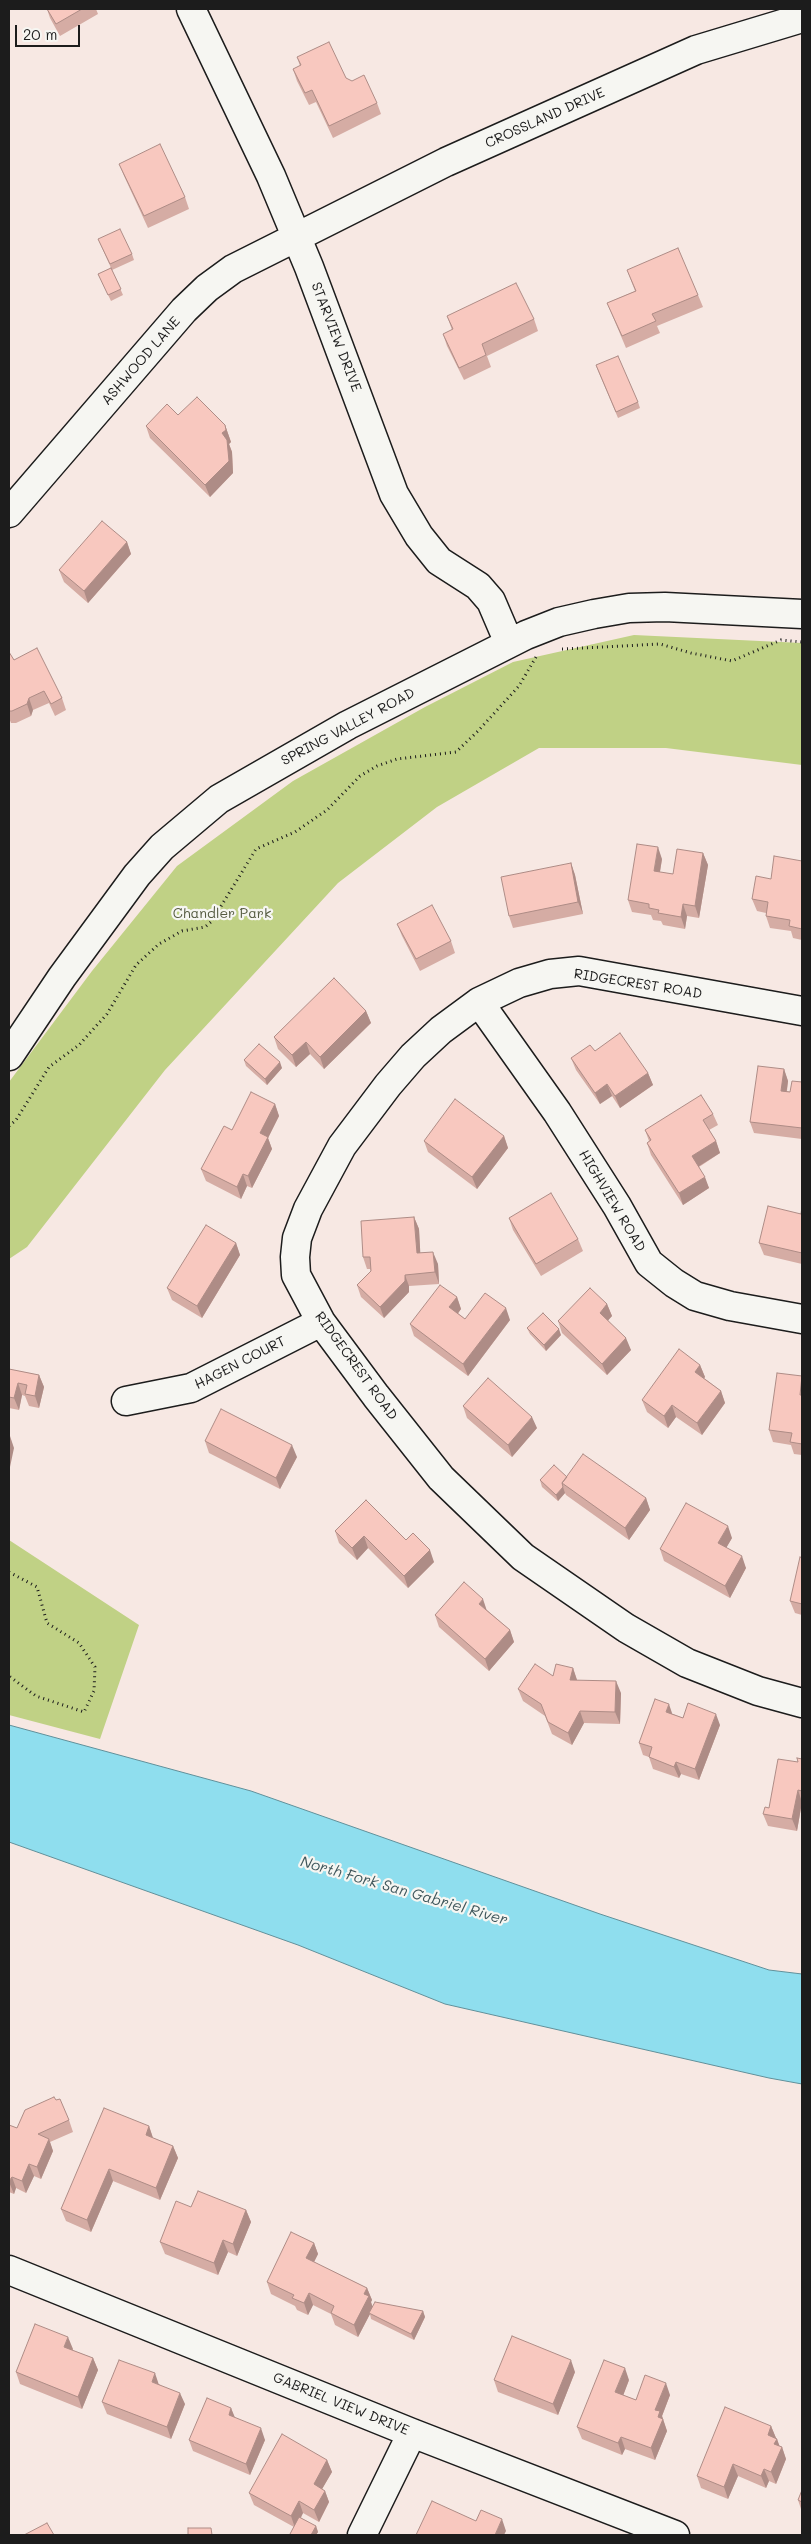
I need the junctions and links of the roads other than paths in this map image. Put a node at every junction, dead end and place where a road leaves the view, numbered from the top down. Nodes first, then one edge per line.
1 (191, 9) edge
2 (802, 18) edge
3 (297, 239) junction
4 (9, 514) edge
5 (802, 614) edge
6 (509, 643) junction
7 (479, 1002) junction
8 (802, 1011) edge
9 (9, 1056) edge
10 (802, 1319) edge
11 (321, 1322) junction
12 (126, 1401) dead end
13 (802, 1703) edge
14 (9, 2270) edge
15 (412, 2433) junction
16 (362, 2535) edge
17 (675, 2535) edge

1 - 3 street, STARVIEW DRIVE
2 - 3 street, CROSSLAND DRIVE
3 - 4 street, ASHWOOD LANE
3 - 6 street, STARVIEW DRIVE
5 - 6 street, SPRING VALLEY ROAD
6 - 9 street, SPRING VALLEY ROAD
7 - 8 street, RIDGECREST ROAD
7 - 10 street, HIGHVIEW ROAD
7 - 11 street, RIDGECREST ROAD
11 - 12 street, HAGEN COURT
11 - 13 street, RIDGECREST ROAD
14 - 15 street, GABRIEL VIEW DRIVE
15 - 16 street
15 - 17 street, GABRIEL VIEW DRIVE

